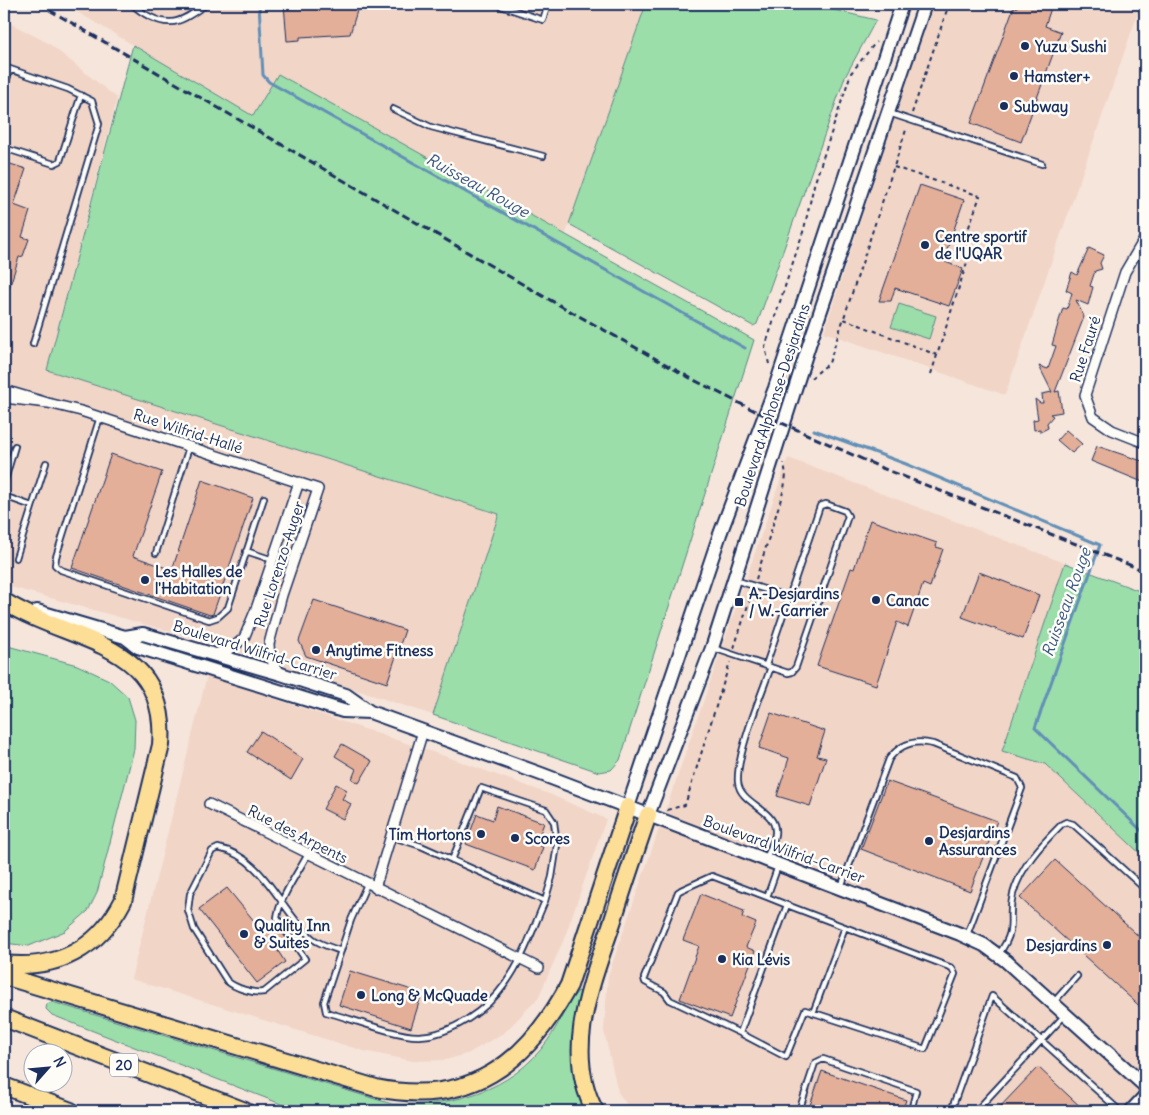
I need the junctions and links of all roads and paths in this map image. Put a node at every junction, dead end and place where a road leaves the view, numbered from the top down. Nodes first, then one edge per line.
1 (132, 4) edge
2 (207, 4) edge
3 (502, 4) edge
4 (548, 4) edge
5 (902, 4) edge
6 (924, 4) edge
7 (949, 4) edge
8 (880, 38) dead end
9 (4, 67) edge
10 (10, 70) junction
11 (4, 89) edge
12 (81, 95) junction
13 (393, 109) dead end
14 (888, 112) junction
15 (910, 120) junction
16 (4, 148) edge
17 (543, 156) dead end
18 (1042, 164) dead end
19 (894, 167) junction
20 (1145, 238) edge
21 (844, 319) junction
22 (33, 344) dead end
23 (937, 355) junction
24 (931, 374) dead end
25 (776, 388) junction
26 (4, 390) edge
27 (794, 390) junction
28 (4, 398) edge
29 (48, 403) junction
30 (100, 418) junction
31 (1145, 443) edge
32 (15, 446) dead end
33 (189, 446) junction
34 (776, 449) junction
35 (46, 463) dead end
36 (299, 482) junction
37 (4, 483) edge
38 (318, 489) joint
39 (4, 496) edge
40 (264, 498) dead end
41 (32, 506) junction
42 (246, 551) junction
43 (156, 552) dead end
44 (16, 558) dead end
45 (272, 560) junction
46 (733, 579) junction
47 (754, 586) junction
48 (789, 597) junction
49 (4, 602) edge
50 (125, 637) junction
51 (712, 648) junction
52 (215, 654) junction
53 (732, 654) junction
54 (768, 666) junction
55 (281, 674) junction
56 (370, 712) junction
57 (423, 731) junction
58 (209, 804) dead end
59 (628, 807) junction
60 (648, 815) junction
61 (389, 836) junction
62 (308, 854) junction
63 (452, 860) junction
64 (765, 860) junction
65 (779, 865) junction
66 (371, 886) junction
67 (841, 888) junction
68 (1145, 889) edge
69 (767, 897) junction
70 (545, 901) junction
71 (283, 902) junction
72 (787, 905) junction
73 (845, 927) junction
74 (966, 937) junction
75 (341, 950) junction
76 (998, 955) junction
77 (519, 958) junction
78 (4, 964) edge
79 (539, 968) dead end
80 (4, 976) edge
81 (1077, 976) dead end
82 (1053, 1003) junction
83 (813, 1013) junction
84 (1066, 1014) junction
85 (4, 1018) edge
86 (740, 1033) junction
87 (1042, 1040) junction
88 (4, 1086) edge
89 (1145, 1086) edge
90 (1145, 1096) edge
91 (71, 1111) edge
92 (245, 1111) edge
93 (595, 1111) edge
94 (799, 1111) edge
95 (911, 1111) edge
96 (950, 1111) edge
97 (976, 1111) edge
98 (1120, 1111) edge
99 (1130, 1111) edge

1 - 2 lane
3 - 4 lane
5 - 25 main road, Boulevard Alphonse-Desjardins
6 - 14 main road, Boulevard Alphonse-Desjardins
7 - 15 path
8 - 25 path
9 - 10 lane
10 - 11 lane
10 - 12 lane
12 - 16 lane
12 - 22 lane
13 - 17 lane
14 - 15 lane
14 - 27 main road, Boulevard Alphonse-Desjardins
15 - 18 lane
15 - 19 path
19 - 21 path
19 - 23 path
20 - 31 street, Rue Fauré
21 - 23 path
21 - 27 path
23 - 24 path
25 - 59 main road, Boulevard Alphonse-Desjardins
26 - 29 street, Rue Wilfrid-Hallé
27 - 34 main road, Boulevard Alphonse-Desjardins
28 - 29 street, Rue Wilfrid-Hallé
29 - 30 street, Rue Wilfrid-Hallé
30 - 33 street, Rue Wilfrid-Hallé
30 - 42 lane
32 - 37 lane
33 - 36 street, Rue Wilfrid-Hallé
33 - 43 lane
34 - 46 main road, Boulevard Alphonse-Desjardins
34 - 47 path
35 - 41 lane
36 - 38 street, Rue Wilfrid-Hallé
36 - 45 street, Rue Lorenzo-Auger
38 - 55 street, Rue Lorenzo-Auger
39 - 41 lane
40 - 42 lane
41 - 44 lane
42 - 45 lane
45 - 52 street, Rue Lorenzo-Auger
46 - 47 lane
46 - 51 main road, Boulevard Alphonse-Desjardins
47 - 48 lane
47 - 53 path
48 - 54 lane
48 - 54 lane
49 - 50 main road, Boulevard Wilfrid-Carrier
49 - 78 highway
50 - 52 main road, Boulevard Wilfrid-Carrier
50 - 56 main road, Boulevard Wilfrid-Carrier
51 - 53 lane
51 - 60 main road, Boulevard Alphonse-Desjardins
52 - 55 main road, Boulevard Wilfrid-Carrier
53 - 54 lane
53 - 60 path
54 - 64 lane
55 - 56 main road, Boulevard Wilfrid-Carrier
56 - 57 main road, Boulevard Wilfrid-Carrier
57 - 59 main road, Boulevard Wilfrid-Carrier
57 - 61 street
58 - 62 street, Rue des Arpents
59 - 60 main road, Boulevard Wilfrid-Carrier
59 - 80 highway
60 - 64 main road, Boulevard Wilfrid-Carrier
60 - 93 highway
61 - 63 lane
61 - 66 street
62 - 66 street, Rue des Arpents
62 - 71 lane
63 - 70 lane
63 - 70 lane
64 - 65 main road, Boulevard Wilfrid-Carrier
65 - 67 main road, Boulevard Wilfrid-Carrier
65 - 69 lane
66 - 75 lane
66 - 77 street, Rue des Arpents
67 - 74 main road, Boulevard Wilfrid-Carrier
67 - 74 lane
68 - 76 lane
69 - 72 lane
69 - 86 lane
70 - 77 lane
71 - 71 lane
71 - 75 lane
72 - 73 lane
72 - 86 lane
73 - 83 lane
73 - 83 lane
74 - 76 main road, Boulevard Wilfrid-Carrier
75 - 77 lane
76 - 82 main road, Boulevard Wilfrid-Carrier
77 - 79 street, Rue des Arpents
81 - 82 lane
82 - 84 main road, Boulevard Wilfrid-Carrier
83 - 86 lane
84 - 87 lane
84 - 89 main road, Boulevard Wilfrid-Carrier
85 - 92 highway, 20
87 - 96 lane
87 - 97 lane
87 - 98 lane
88 - 91 highway
90 - 99 main road
94 - 95 lane

